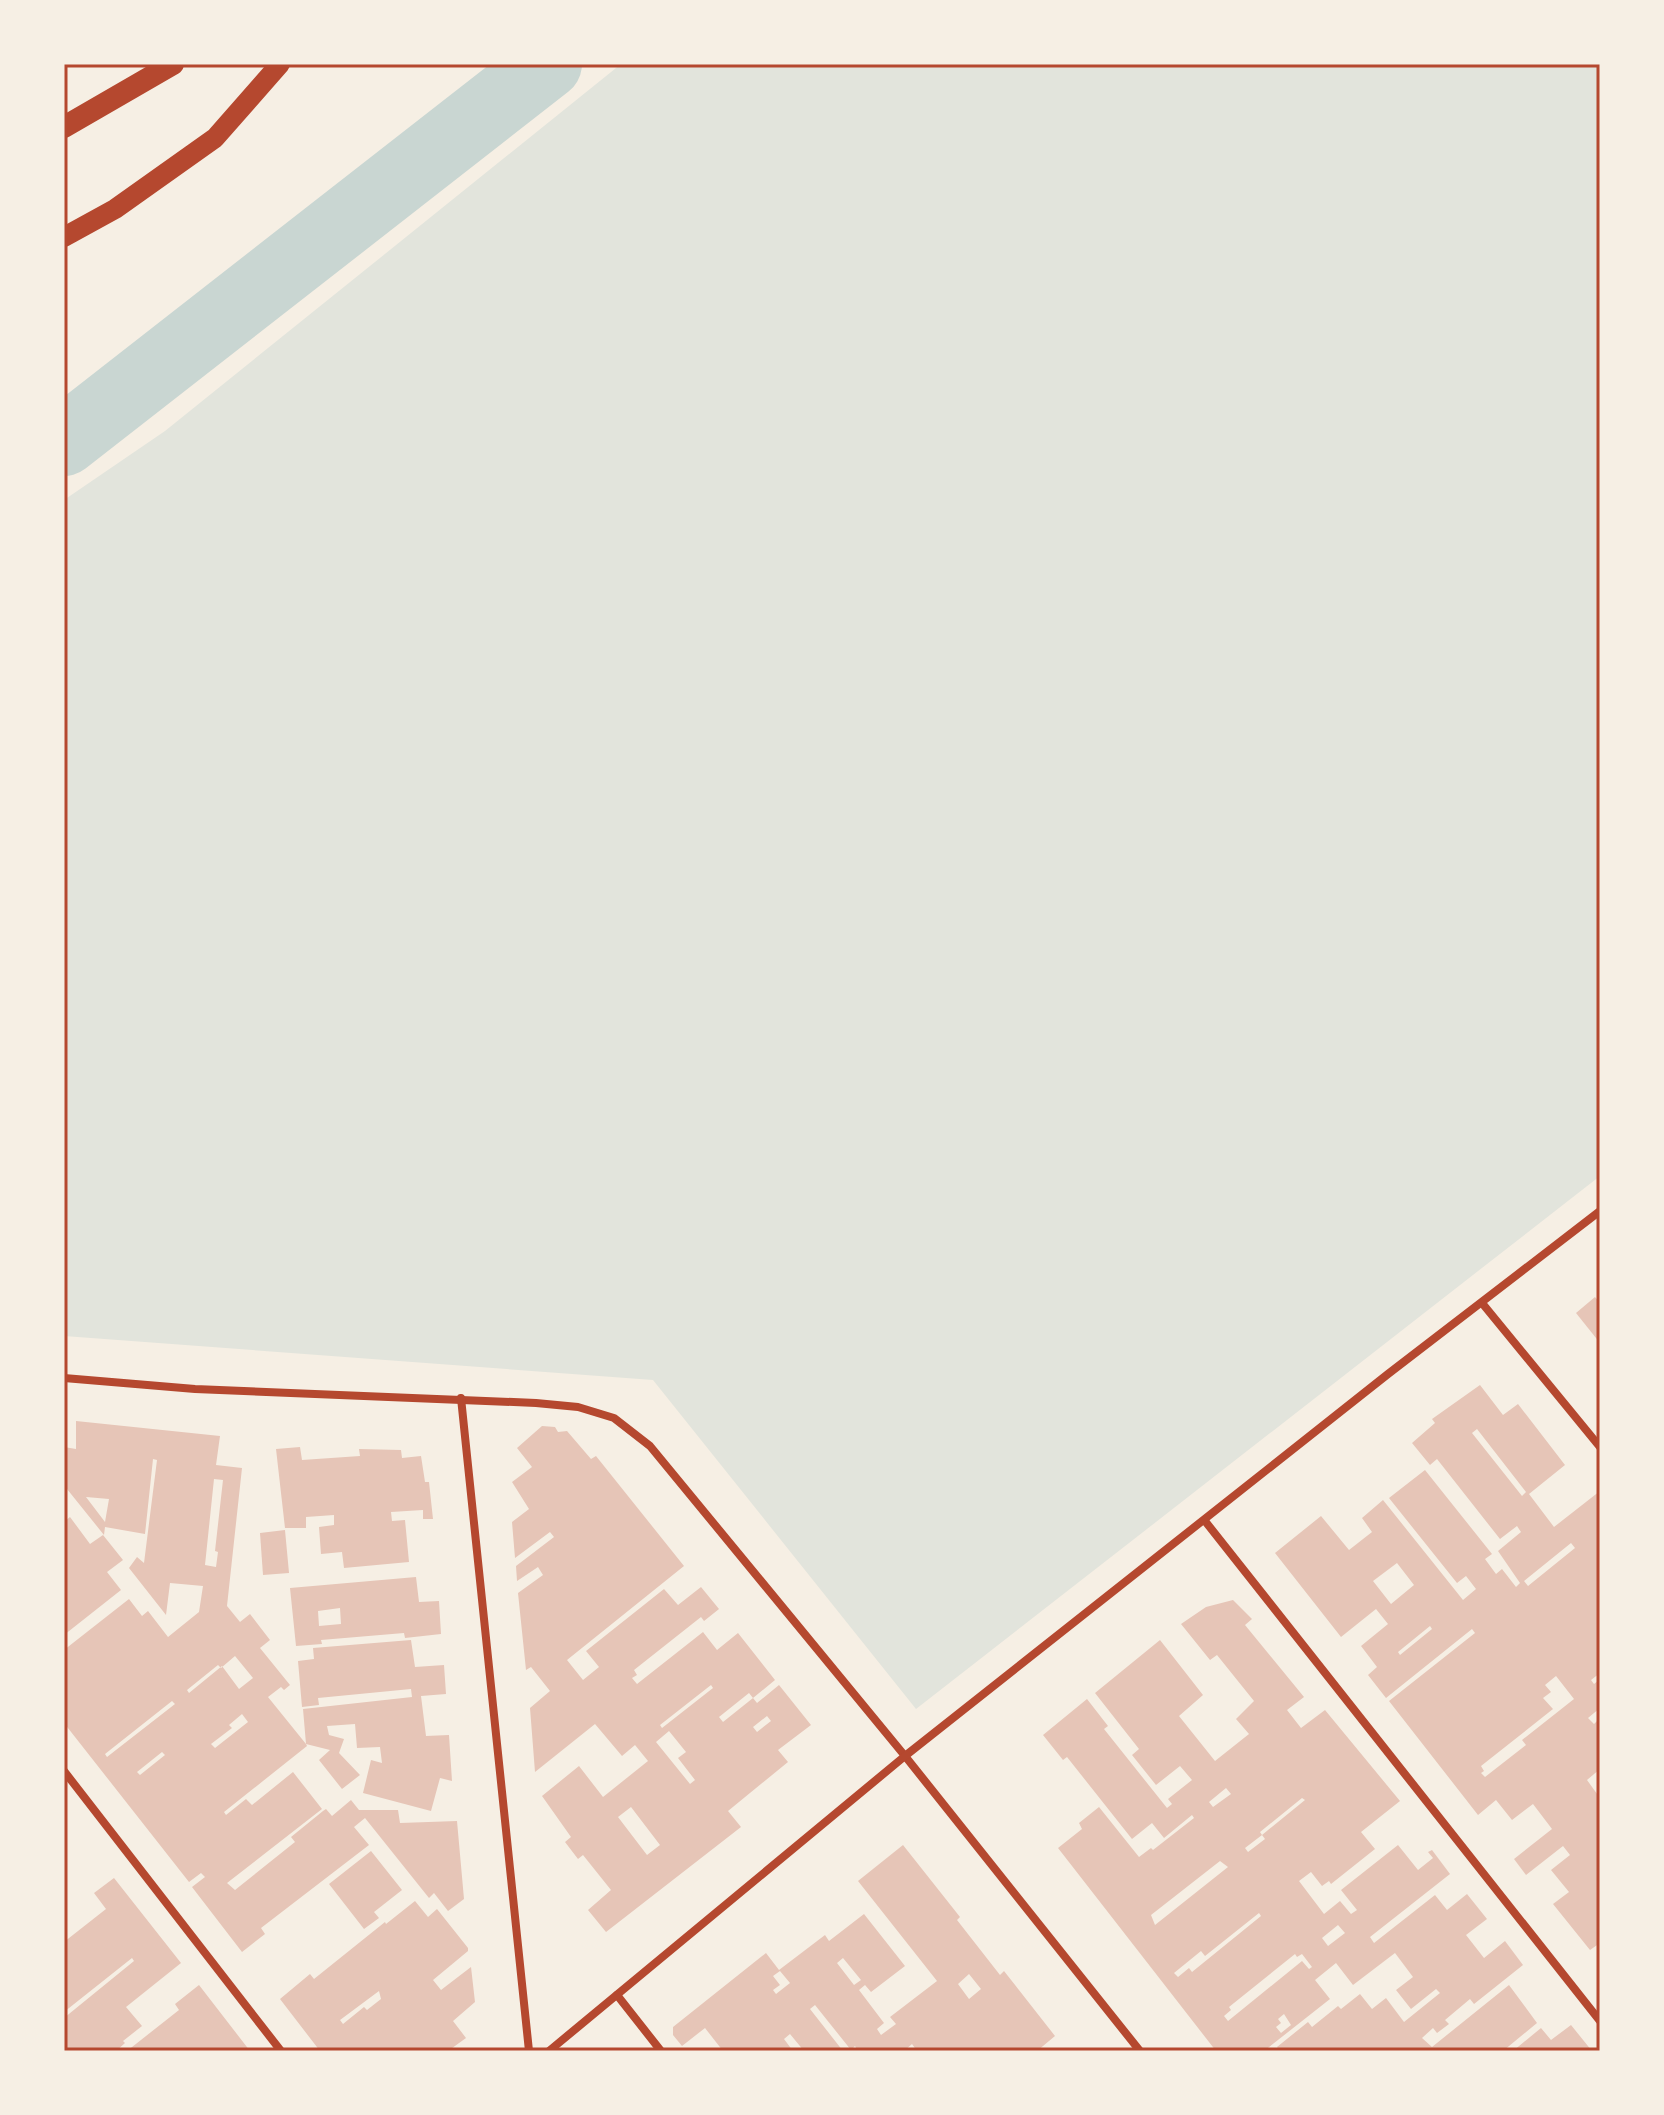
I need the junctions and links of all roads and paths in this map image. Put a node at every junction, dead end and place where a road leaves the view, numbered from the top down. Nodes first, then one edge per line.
1 (173, 64) edge
2 (280, 64) edge
3 (64, 127) edge
4 (64, 237) edge
5 (1600, 1211) edge
6 (1482, 1303) junction
7 (64, 1378) edge
8 (461, 1398) junction
9 (1600, 1447) edge
10 (1205, 1521) junction
11 (905, 1756) junction
12 (64, 1771) edge
13 (617, 1995) junction
14 (1600, 2021) edge
15 (281, 2051) edge
16 (529, 2051) edge
17 (549, 2051) edge
18 (661, 2051) edge
19 (1140, 2051) edge

1 - 3 highway
2 - 4 main road
5 - 6 street
6 - 9 street
6 - 10 street
7 - 8 street
8 - 11 street
8 - 16 street
10 - 11 street
10 - 14 street
11 - 13 street
11 - 19 street
12 - 15 street
13 - 17 street
13 - 18 street

